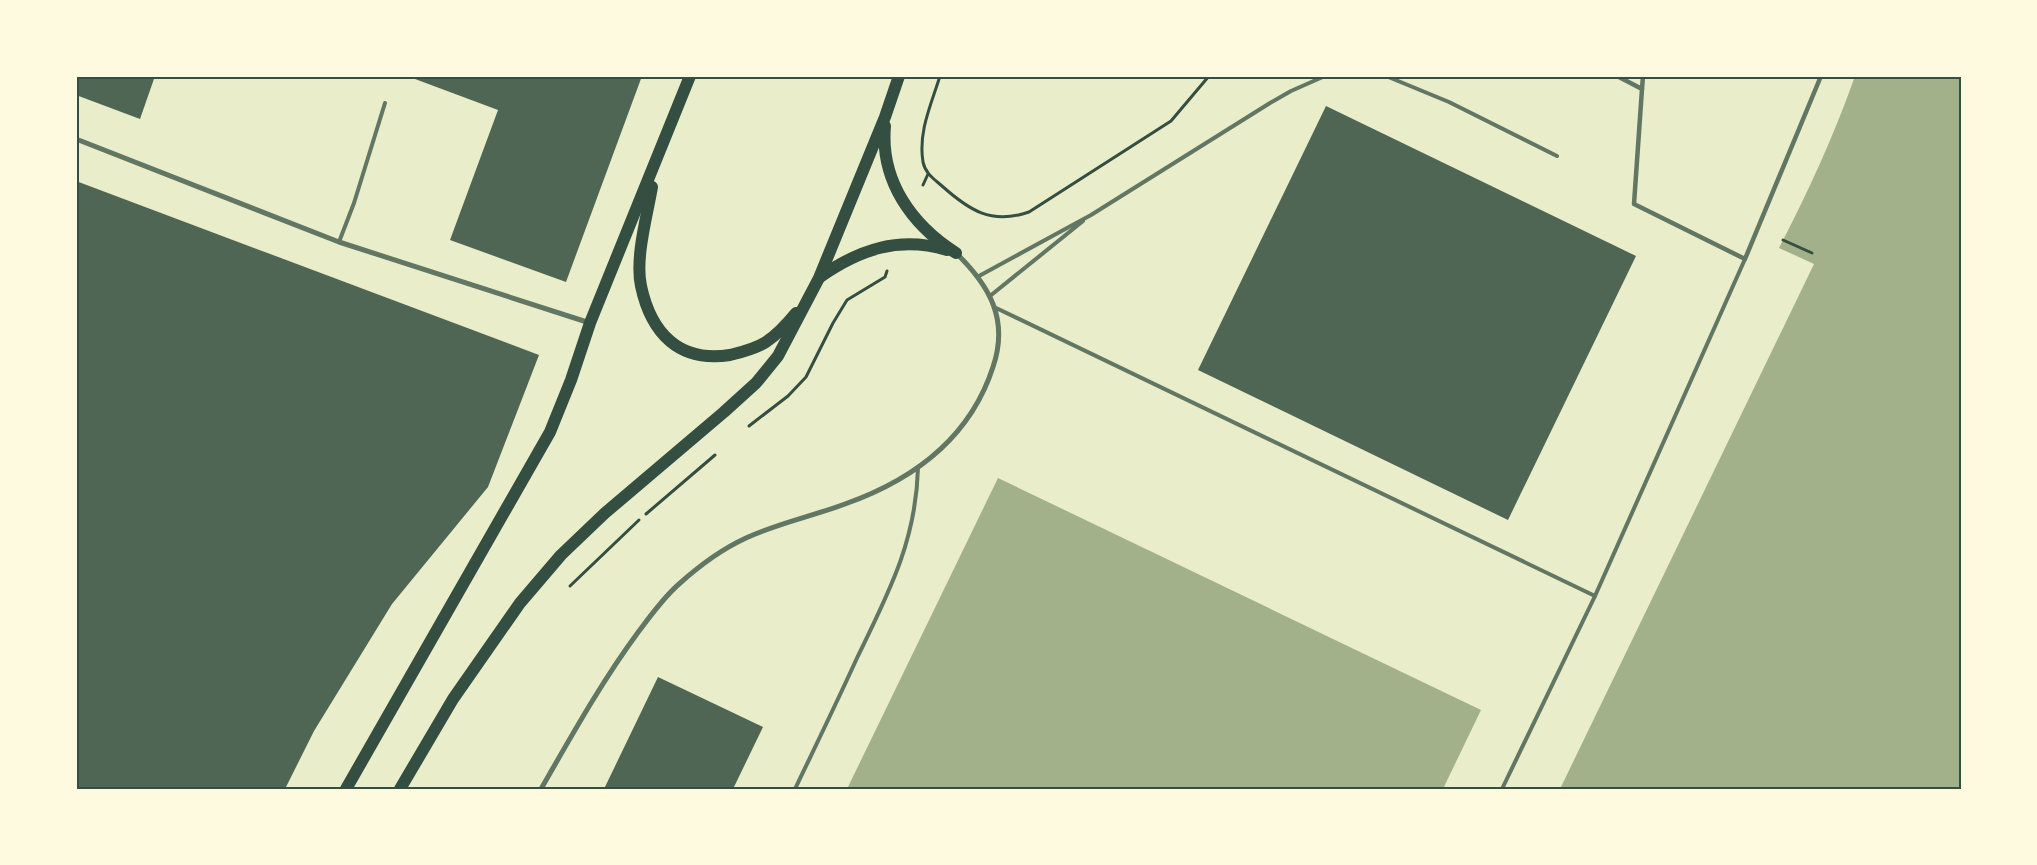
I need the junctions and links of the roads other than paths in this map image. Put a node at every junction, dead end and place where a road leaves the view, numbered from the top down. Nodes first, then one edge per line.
1 (690, 76) edge
2 (899, 76) edge
3 (1324, 76) edge
4 (1386, 76) edge
5 (1617, 76) edge
6 (1643, 76) edge
7 (1821, 76) edge
8 (1642, 89) junction
9 (385, 103) dead end
10 (885, 117) junction
11 (76, 139) edge
12 (660, 153) junction
13 (1558, 156) dead end
14 (1091, 215) junction
15 (340, 242) junction
16 (956, 253) junction
17 (1745, 259) junction
18 (979, 276) junction
19 (820, 278) junction
20 (812, 294) junction
21 (990, 296) junction
22 (994, 307) junction
23 (590, 323) junction
24 (918, 468) junction
25 (1595, 596) junction
26 (346, 789) edge
27 (400, 789) edge
28 (541, 789) edge
29 (795, 789) edge
30 (1502, 789) edge

1 - 12 main road
2 - 10 main road
3 - 14 lane
4 - 13 lane
5 - 8 street
6 - 8 street
7 - 17 street
8 - 17 street
9 - 15 lane
10 - 16 main road
10 - 19 main road
11 - 15 street
12 - 20 main road
12 - 23 main road
14 - 18 lane
14 - 21 lane
15 - 23 street
16 - 18 street
16 - 19 main road
17 - 25 lane
18 - 21 street
19 - 20 main road
20 - 27 main road
21 - 22 street
22 - 24 street
22 - 25 lane
23 - 26 main road
24 - 28 street
24 - 29 lane
25 - 30 lane

